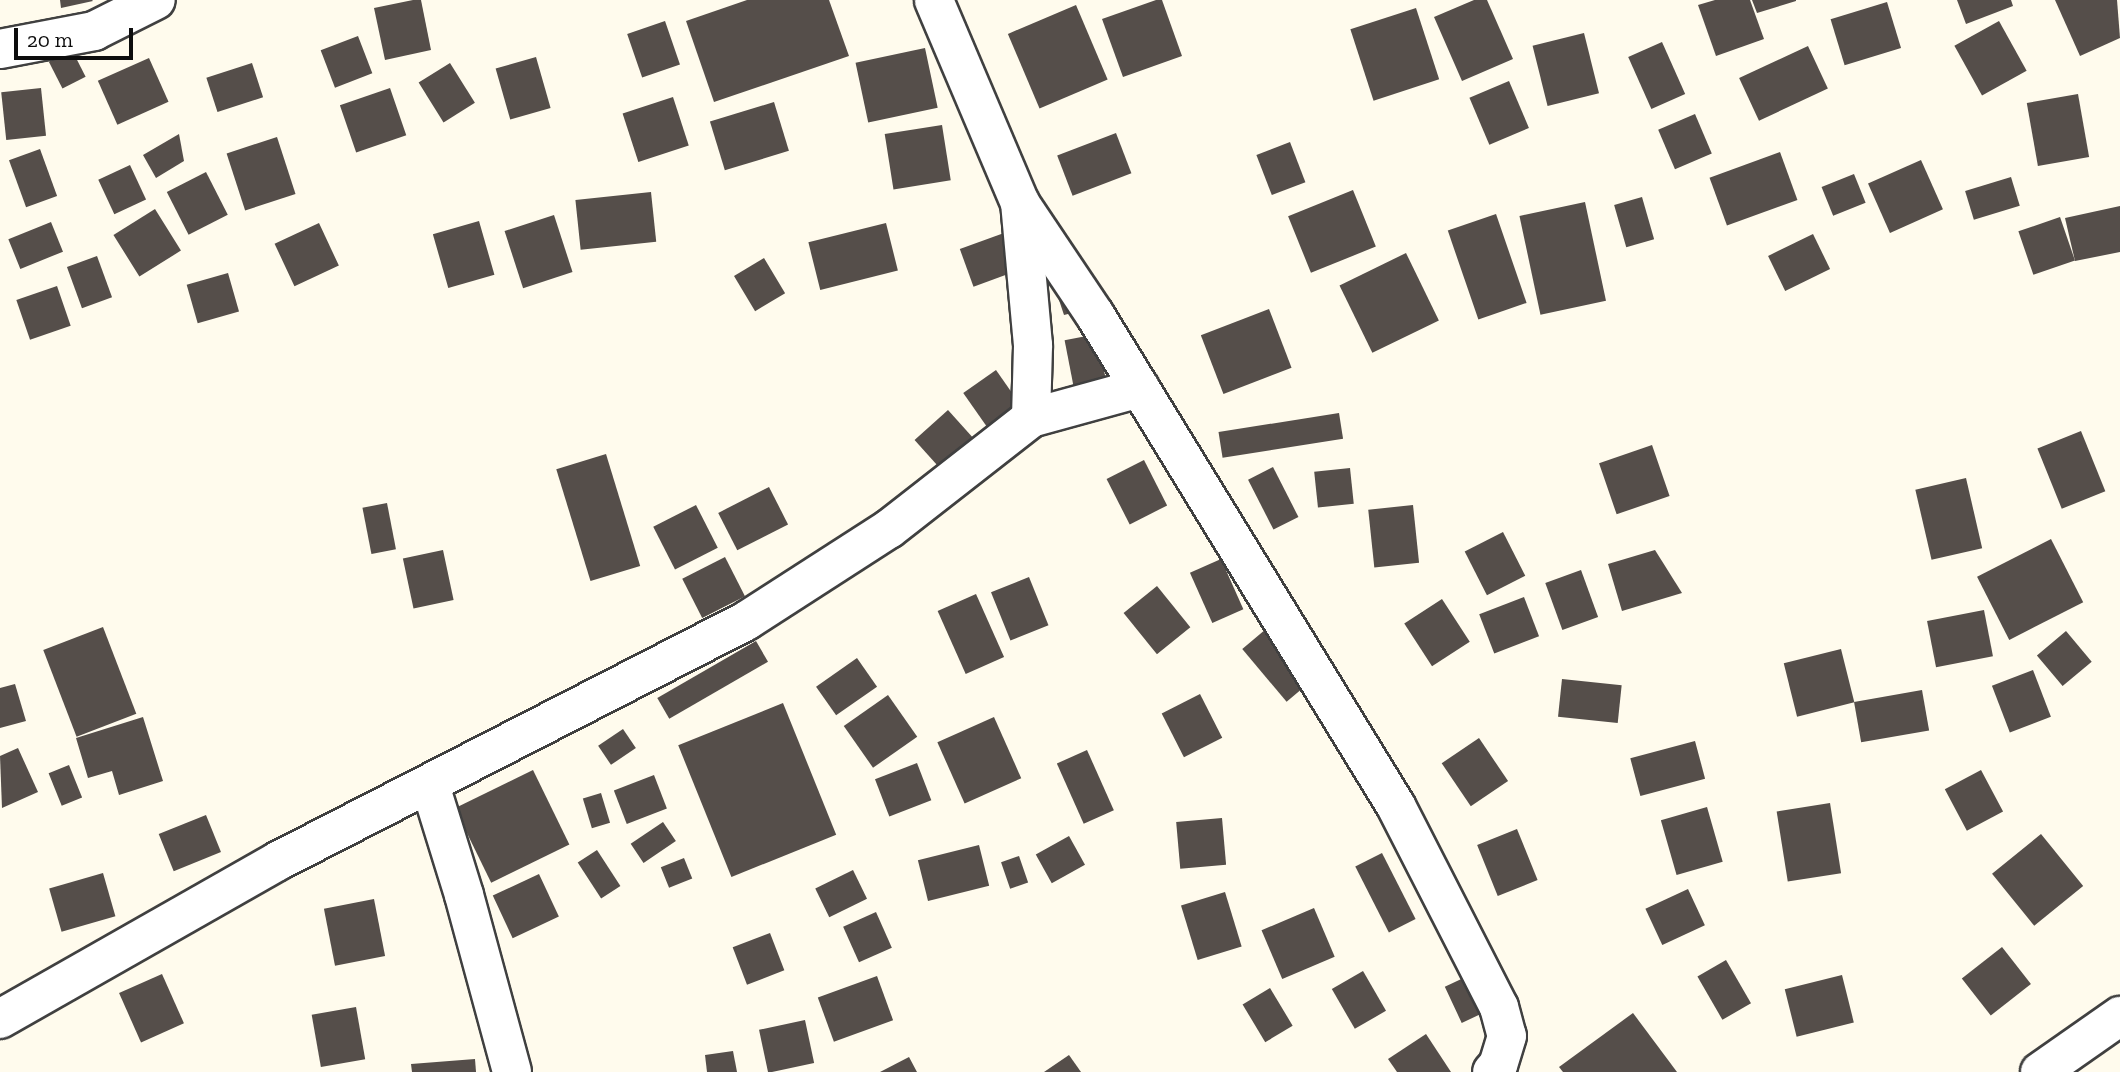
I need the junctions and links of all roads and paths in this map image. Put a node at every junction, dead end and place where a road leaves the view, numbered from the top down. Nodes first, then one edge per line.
1 (156, 0) edge
2 (934, 0) edge
3 (0, 49) edge
4 (1020, 203) junction
5 (1140, 388) junction
6 (1031, 418) junction
7 (430, 785) junction
8 (2120, 1016) edge
9 (0, 1019) edge
10 (512, 1072) edge
11 (1492, 1072) edge
12 (2040, 1072) edge

1 - 3 street
2 - 4 street
4 - 5 street
4 - 6 street
5 - 6 street
5 - 11 street
6 - 7 street
7 - 9 street
7 - 10 street
8 - 12 street

